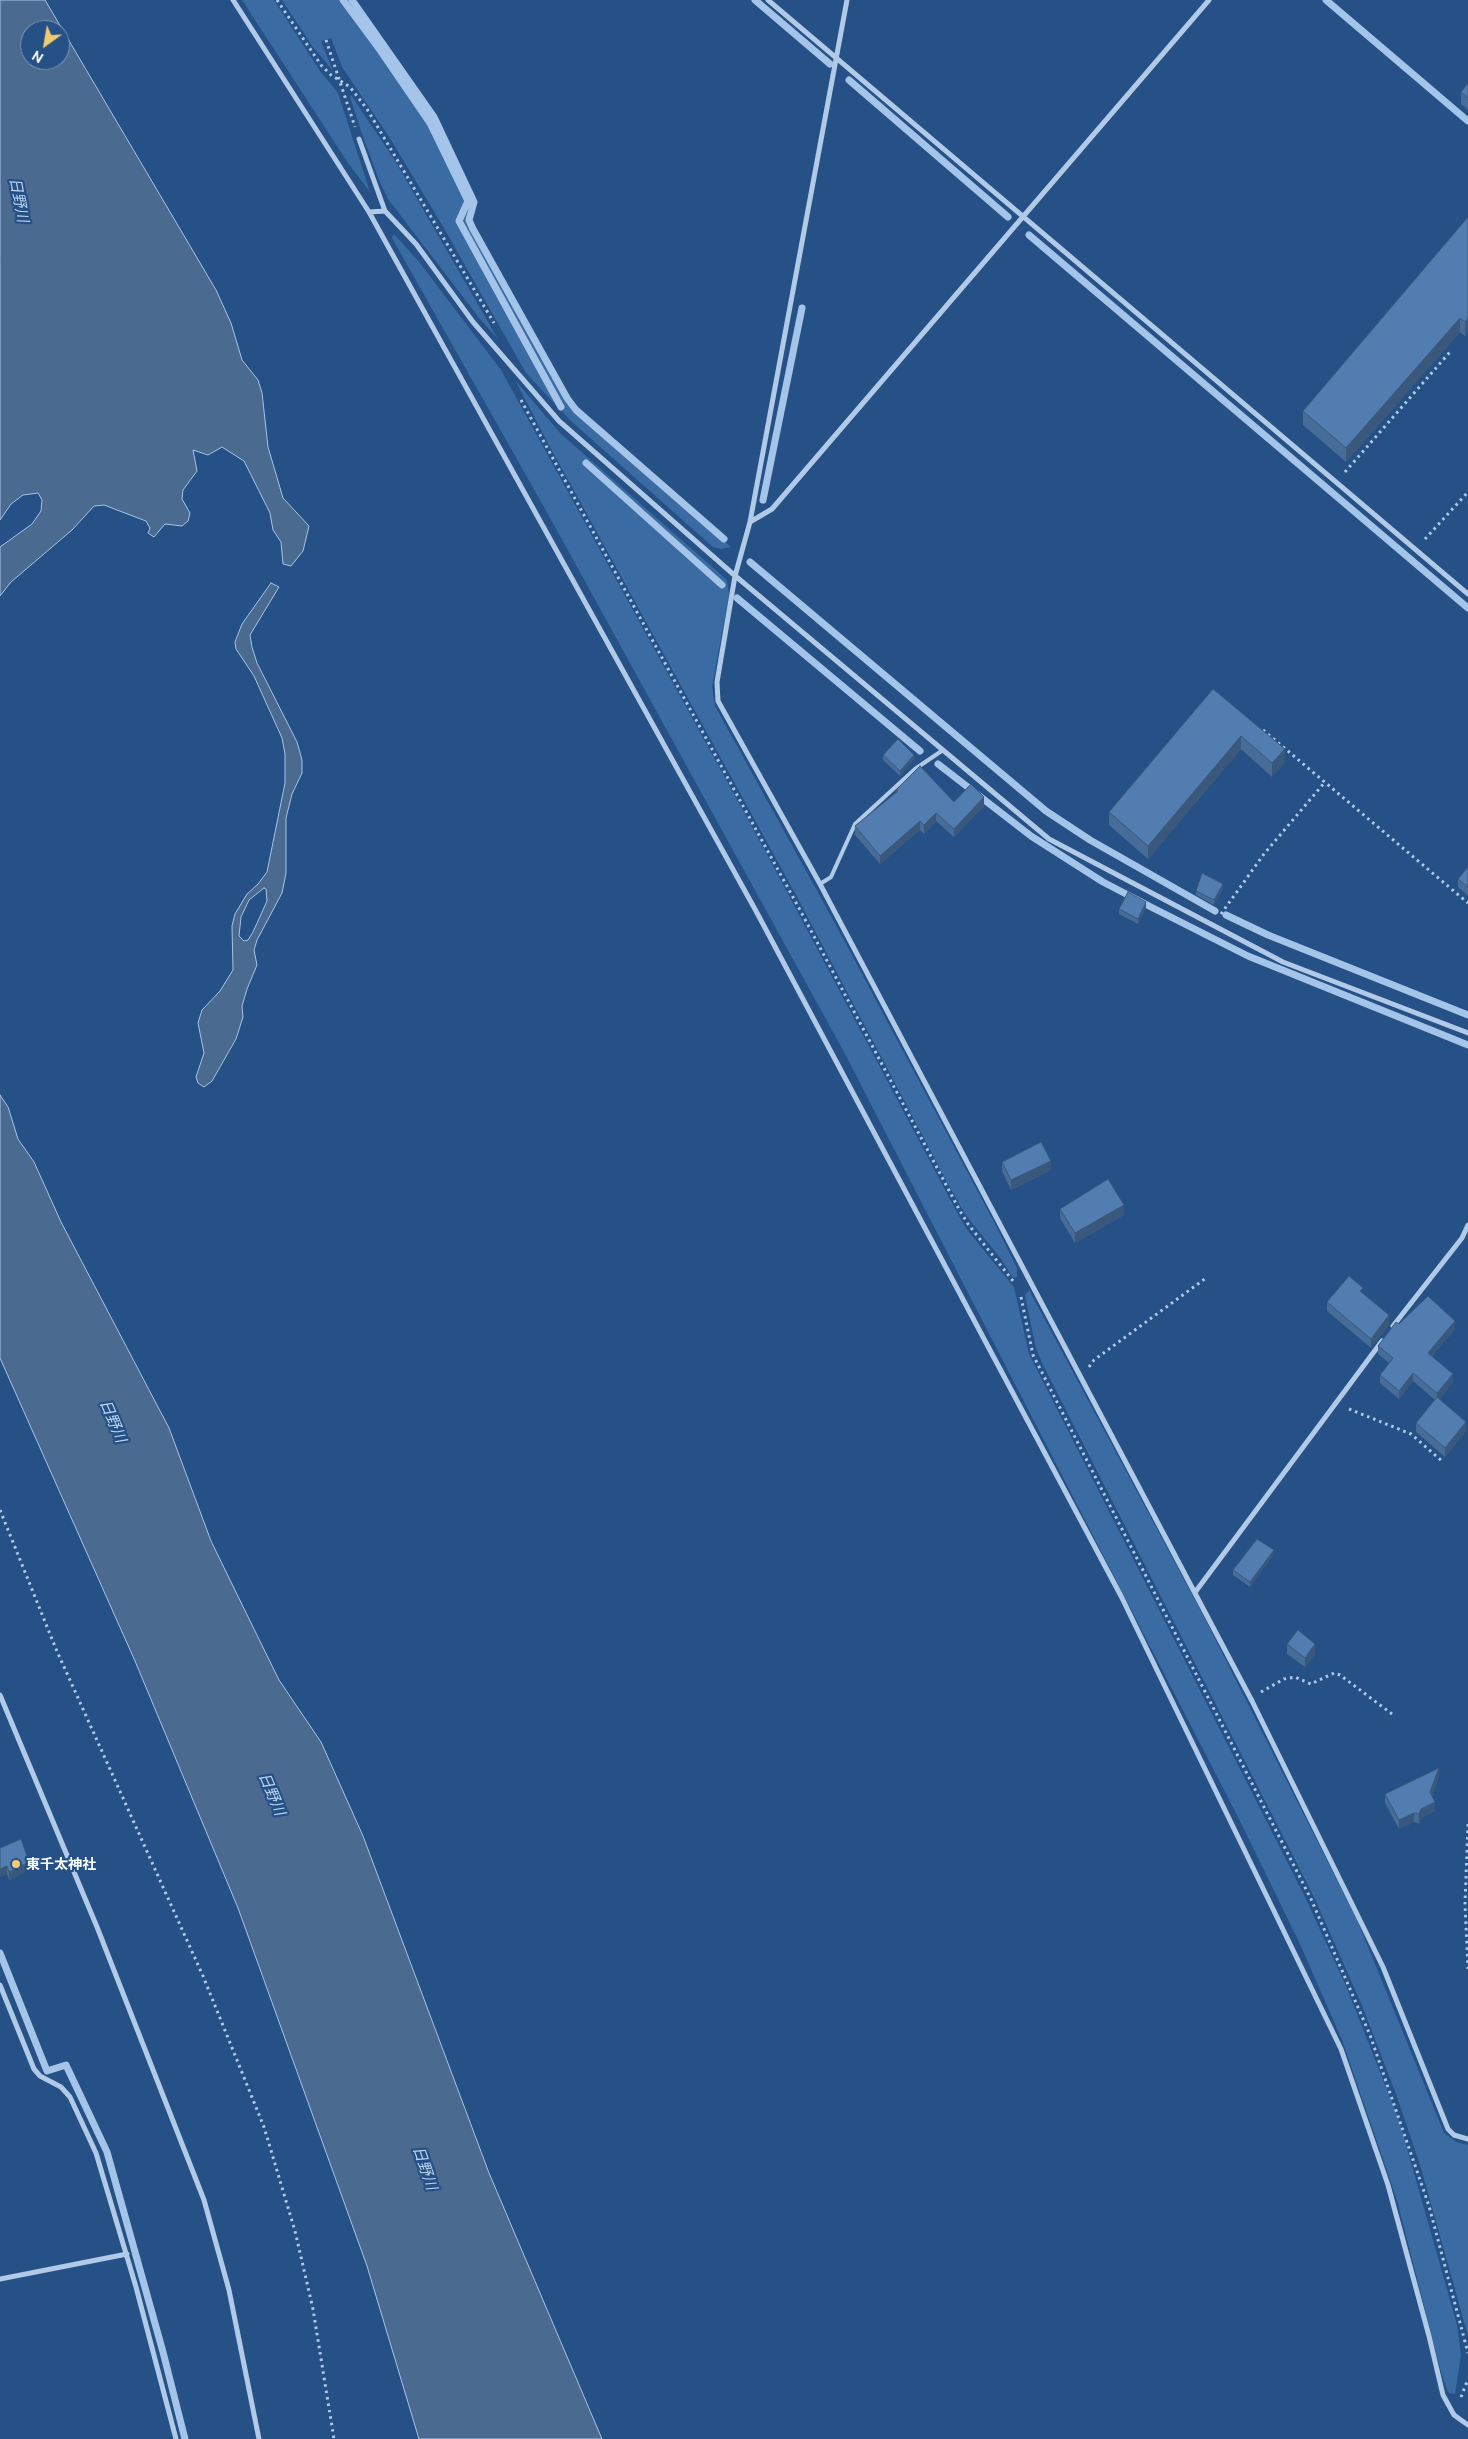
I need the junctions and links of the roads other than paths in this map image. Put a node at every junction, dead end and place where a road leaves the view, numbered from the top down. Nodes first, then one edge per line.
1 (233, 0) edge
2 (768, 0) edge
3 (847, 0) edge
4 (1209, 0) edge
5 (836, 58) junction
6 (359, 139) road end
7 (385, 211) junction
8 (369, 212) junction
9 (1024, 217) junction
10 (750, 522) junction
11 (735, 576) junction
12 (1468, 594) edge
13 (942, 750) junction
14 (820, 884) junction
15 (1468, 1032) edge
16 (1468, 1225) edge
17 (1196, 1591) junction
18 (0, 1695) edge
19 (0, 1985) edge
20 (1468, 2139) edge
21 (127, 2254) junction
22 (0, 2279) edge
23 (1468, 2425) edge
24 (176, 2439) edge
25 (258, 2439) edge

1 - 8 street
2 - 5 street
3 - 5 street
4 - 9 street
5 - 9 street
5 - 10 street
6 - 7 street
7 - 8 street
7 - 11 street
8 - 23 street
9 - 10 street
9 - 12 street
10 - 11 street
11 - 13 street
11 - 14 street
13 - 14 lane
13 - 15 street
14 - 17 street
16 - 17 street
17 - 20 street
18 - 25 street
19 - 21 street
21 - 22 street
21 - 24 street

